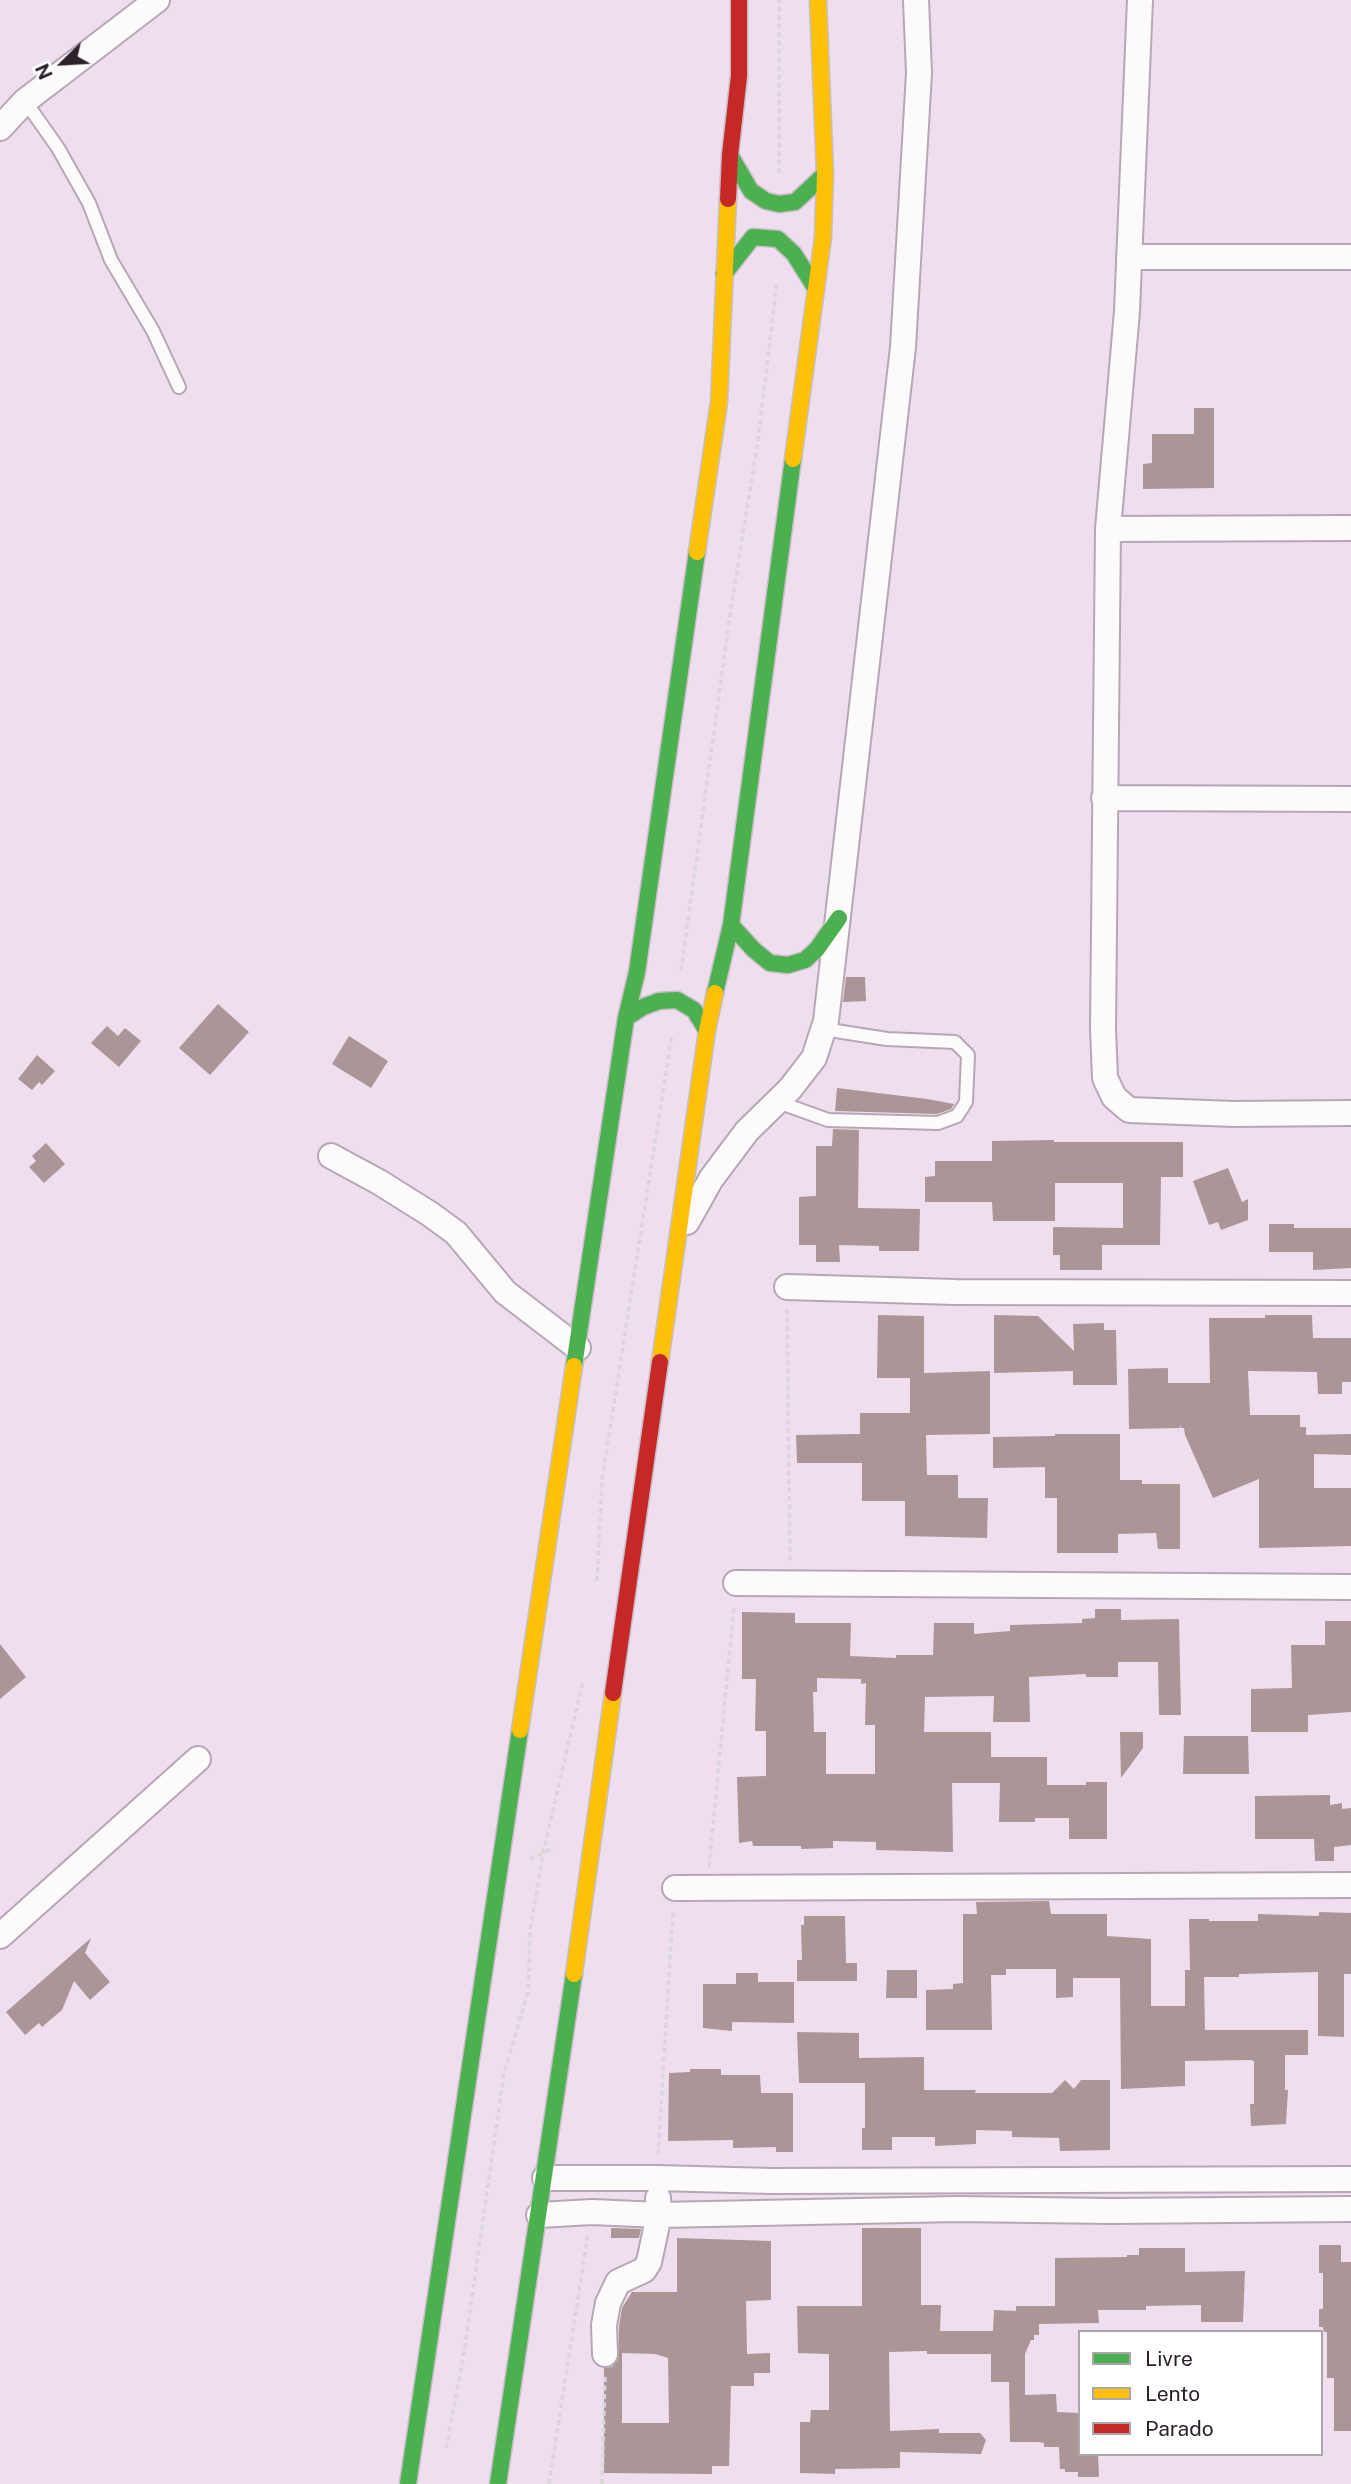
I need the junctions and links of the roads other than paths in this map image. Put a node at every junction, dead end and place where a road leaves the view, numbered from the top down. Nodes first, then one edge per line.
1 (157, 0) edge
2 (739, 0) edge
3 (818, 0) edge
4 (916, 0) edge
5 (1140, 0) edge
6 (26, 101) junction
7 (0, 128) edge
8 (730, 155) junction
9 (825, 174) junction
10 (1129, 257) junction
11 (1351, 257) edge
12 (724, 274) junction
13 (816, 289) junction
14 (179, 387) dead end
15 (1351, 528) edge
16 (1108, 529) junction
17 (1104, 798) junction
18 (1351, 799) edge
19 (839, 918) junction
20 (731, 925) junction
21 (626, 1018) junction
22 (823, 1029) junction
23 (707, 1031) junction
24 (778, 1102) junction
25 (1351, 1113) edge
26 (331, 1156) dead end
27 (675, 1243) junction
28 (787, 1286) road end
29 (1351, 1293) edge
30 (578, 1348) junction
31 (737, 1583) road end
32 (1351, 1587) edge
33 (198, 1759) dead end
34 (1351, 1885) edge
35 (675, 1888) road end
36 (0, 1936) edge
37 (545, 2178) junction
38 (597, 2178) junction
39 (657, 2178) junction
40 (1351, 2179) edge
41 (1110, 2180) junction
42 (1351, 2209) edge
43 (1111, 2211) junction
44 (592, 2212) junction
45 (659, 2214) junction
46 (539, 2215) junction
47 (606, 2354) road end
48 (408, 2484) edge
49 (498, 2484) edge

1 - 6 street
2 - 8 main road
3 - 9 main road
4 - 19 street
5 - 10 street
6 - 7 street
6 - 14 lane
8 - 9 main road
8 - 12 main road
9 - 13 main road
10 - 11 street
10 - 16 street
12 - 13 main road
12 - 21 main road
13 - 20 main road
15 - 16 street
16 - 17 street
17 - 18 street
17 - 25 street
19 - 20 main road
19 - 22 street
20 - 23 main road
21 - 23 main road
21 - 30 main road
22 - 24 street
22 - 24 lane
23 - 27 main road
24 - 27 street
26 - 30 street
27 - 37 main road
28 - 29 street
30 - 48 main road
31 - 32 street
33 - 36 street
34 - 35 street
37 - 38 street
37 - 46 main road
38 - 39 street
38 - 44 street
39 - 41 street
39 - 45 street
40 - 41 street
41 - 43 street
42 - 43 street
43 - 45 street
44 - 45 street
44 - 46 street
45 - 47 street
46 - 49 main road

